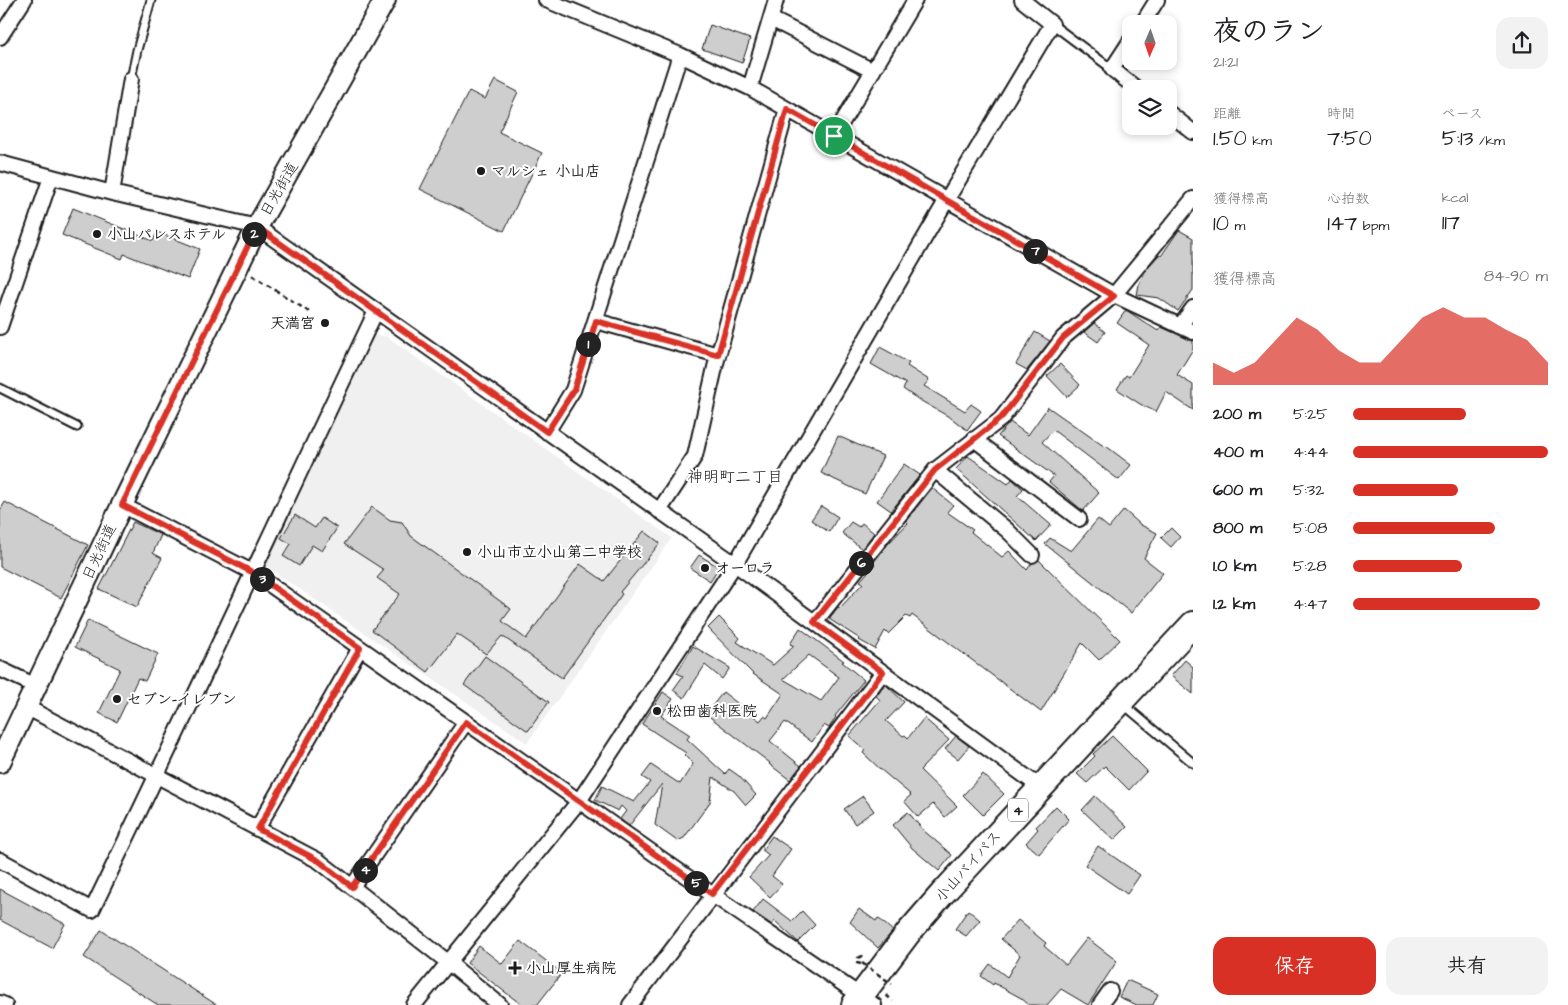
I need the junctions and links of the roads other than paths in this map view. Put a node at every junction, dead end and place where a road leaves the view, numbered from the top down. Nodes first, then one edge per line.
1 (24, 0) edge
2 (151, 0) edge
3 (385, 0) edge
4 (546, 0) edge
5 (776, 0) edge
6 (915, 0) edge
7 (1022, 0) edge
8 (1157, 0) edge
9 (1148, 15) edge
10 (771, 19) junction
11 (1052, 24) junction
12 (0, 37) edge
13 (1122, 54) edge
14 (680, 55) junction
15 (1112, 69) junction
16 (873, 71) junction
17 (131, 79) joint
18 (1126, 80) edge
19 (750, 88) junction
20 (787, 109) junction
21 (1177, 119) edge
22 (1193, 132) edge
23 (834, 136) junction
24 (0, 164) edge
25 (51, 176) junction
26 (112, 193) junction
27 (1193, 199) edge
28 (946, 201) junction
29 (257, 227) junction
30 (1114, 296) junction
31 (1193, 308) edge
32 (376, 311) junction
33 (596, 321) junction
34 (0, 325) edge
35 (1187, 329) edge
36 (718, 355) junction
37 (0, 388) edge
38 (77, 427) dead end
39 (547, 432) junction
40 (974, 439) junction
41 (935, 470) junction
42 (122, 505) junction
43 (659, 511) junction
44 (1080, 520) dead end
45 (1032, 555) dead end
46 (735, 564) junction
47 (252, 572) junction
48 (814, 622) junction
49 (1193, 624) edge
50 (360, 648) junction
51 (0, 669) edge
52 (883, 672) junction
53 (36, 686) junction
54 (1120, 702) junction
55 (26, 708) junction
56 (466, 722) junction
57 (0, 762) edge
58 (1193, 763) edge
59 (157, 777) junction
60 (1040, 787) junction
61 (579, 801) junction
62 (258, 829) junction
63 (0, 860) edge
64 (352, 887) junction
65 (712, 894) junction
66 (449, 962) junction
67 (1110, 991) dead end
68 (0, 1002) edge
69 (863, 1002) edge
70 (5, 1005) edge
71 (414, 1005) edge
72 (500, 1005) edge
73 (630, 1005) edge
74 (1100, 1005) edge

1 - 12 street
2 - 17 lane
3 - 29 main road, 日光街道
4 - 14 street
5 - 10 street
6 - 16 street
7 - 11 street
8 - 9 street
10 - 16 street
10 - 19 street
11 - 15 lane
11 - 28 street
13 - 15 street
14 - 19 street
14 - 33 street
15 - 18 street
16 - 23 street
17 - 26 street
19 - 20 street
20 - 23 street
20 - 36 street
21 - 22 street
23 - 28 street
24 - 25 street
25 - 26 street
25 - 34 street
26 - 29 street
27 - 30 street
28 - 30 street
28 - 46 street
29 - 32 street
29 - 42 main road, 日光街道
30 - 35 street
30 - 40 street
31 - 35 street
32 - 39 street
32 - 47 street
33 - 36 street
33 - 39 street
36 - 43 street
37 - 38 lane
39 - 43 street
40 - 41 street
40 - 44 street
41 - 45 street
41 - 48 street
42 - 47 street
42 - 53 main road, 日光街道
43 - 46 street
46 - 48 street
46 - 61 street
47 - 50 street
47 - 59 street
48 - 52 street
49 - 54 highway, 小山バイパス / 4
50 - 56 street
50 - 62 street
51 - 53 street
52 - 60 street
52 - 65 street
53 - 55 main road, 日光街道
54 - 58 lane
54 - 60 highway, 小山バイパス / 4
55 - 57 main road, 日光街道
55 - 59 street
56 - 61 street
56 - 64 street
59 - 62 street
59 - 63 street
60 - 69 highway, 小山バイパス / 4
61 - 65 street
61 - 66 street
62 - 64 street
64 - 66 street
65 - 69 street
65 - 73 street
66 - 71 street
66 - 72 street
67 - 74 street
68 - 70 street

